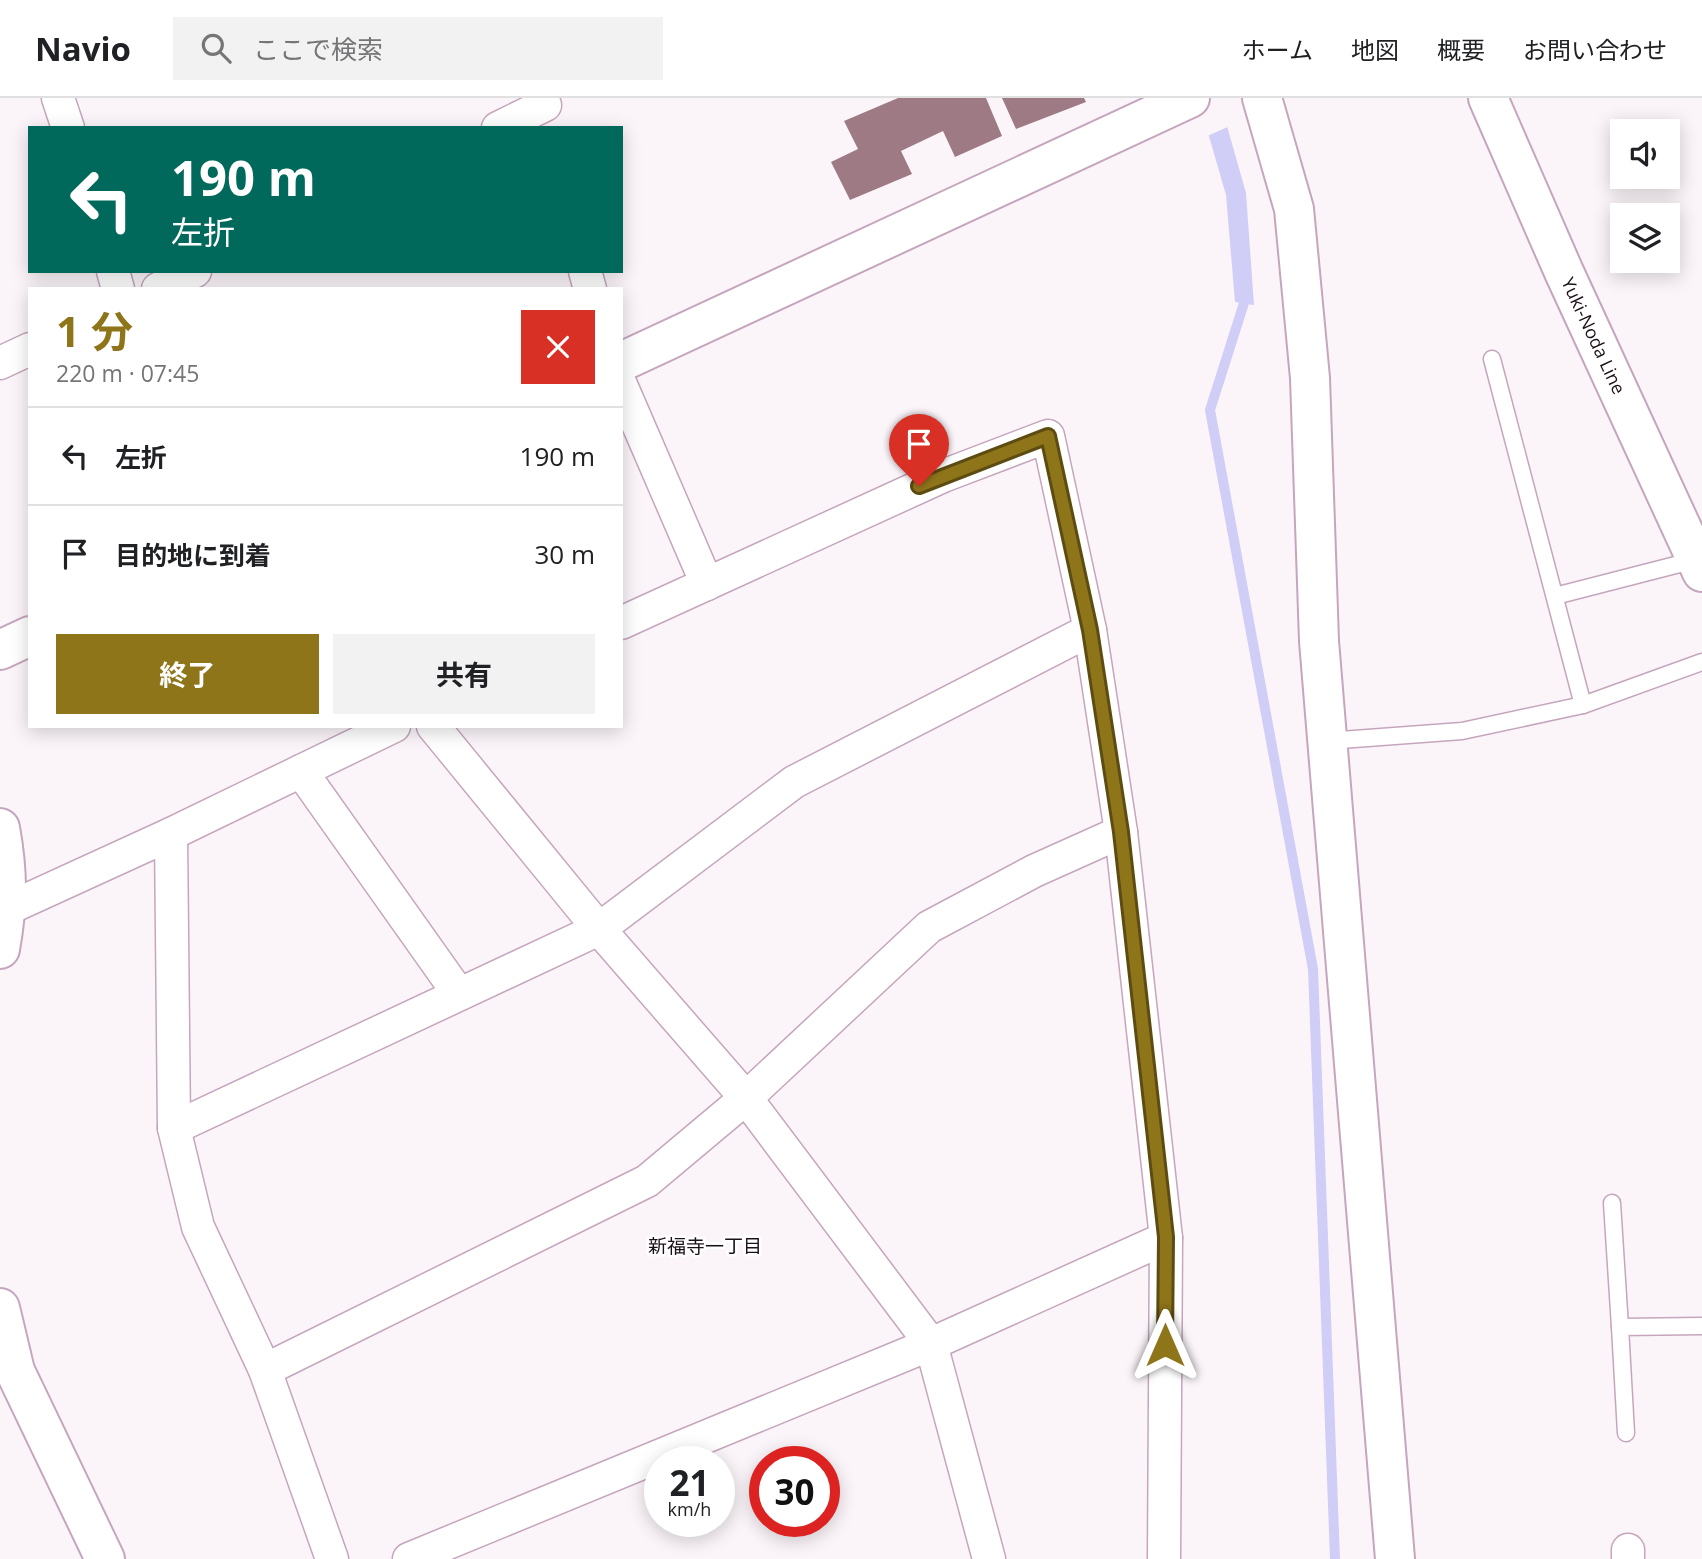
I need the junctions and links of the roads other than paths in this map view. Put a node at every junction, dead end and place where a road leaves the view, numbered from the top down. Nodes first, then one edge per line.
1 (58, 98) edge
2 (1262, 98) edge
3 (1488, 98) edge
4 (1183, 101) edge
5 (546, 110) edge
6 (67, 126) edge
7 (503, 126) edge
8 (191, 273) edge
9 (162, 287) edge
10 (28, 350) edge
11 (1492, 359) dead end
12 (623, 361) edge
13 (0, 363) edge
14 (623, 390) edge
15 (1699, 566) edge
16 (707, 584) junction
17 (1555, 596) junction
18 (623, 622) edge
19 (1090, 630) junction
20 (28, 637) edge
21 (0, 650) edge
22 (1702, 662) edge
23 (1583, 705) junction
24 (390, 728) edge
25 (435, 728) edge
26 (1327, 741) junction
27 (302, 771) junction
28 (0, 828) edge
29 (1121, 832) junction
30 (171, 834) junction
31 (7, 909) junction
32 (598, 929) junction
33 (0, 948) edge
34 (459, 995) junction
35 (746, 1098) junction
36 (174, 1128) junction
37 (1612, 1203) dead end
38 (1166, 1237) junction
39 (0, 1308) edge
40 (1702, 1326) edge
41 (1620, 1327) junction
42 (931, 1344) junction
43 (265, 1370) junction
44 (8, 1372) edge
45 (1626, 1433) dead end
46 (105, 1559) edge
47 (332, 1559) edge
48 (410, 1559) edge
49 (989, 1559) edge
50 (1164, 1559) edge
51 (1395, 1559) edge

1 - 6 street
2 - 26 street
3 - 15 street, Yuki-Noda Line
4 - 12 street
5 - 7 street
8 - 9 street
10 - 13 street
11 - 17 lane
14 - 16 street
15 - 17 lane
16 - 18 street
16 - 19 street
17 - 23 lane
19 - 29 street
19 - 32 street
20 - 21 street
22 - 23 lane
23 - 26 lane
24 - 27 street
25 - 32 street
26 - 51 street
27 - 30 street
27 - 34 street
28 - 31 street
29 - 35 street
29 - 38 street
30 - 31 street
30 - 36 street
31 - 33 street
32 - 34 street
32 - 35 street
34 - 36 street
35 - 42 street
35 - 43 street
36 - 43 street
37 - 41 lane
38 - 42 street
38 - 50 street
39 - 44 street
40 - 41 lane
41 - 45 lane
42 - 48 street
42 - 49 street
43 - 47 street
44 - 46 street

